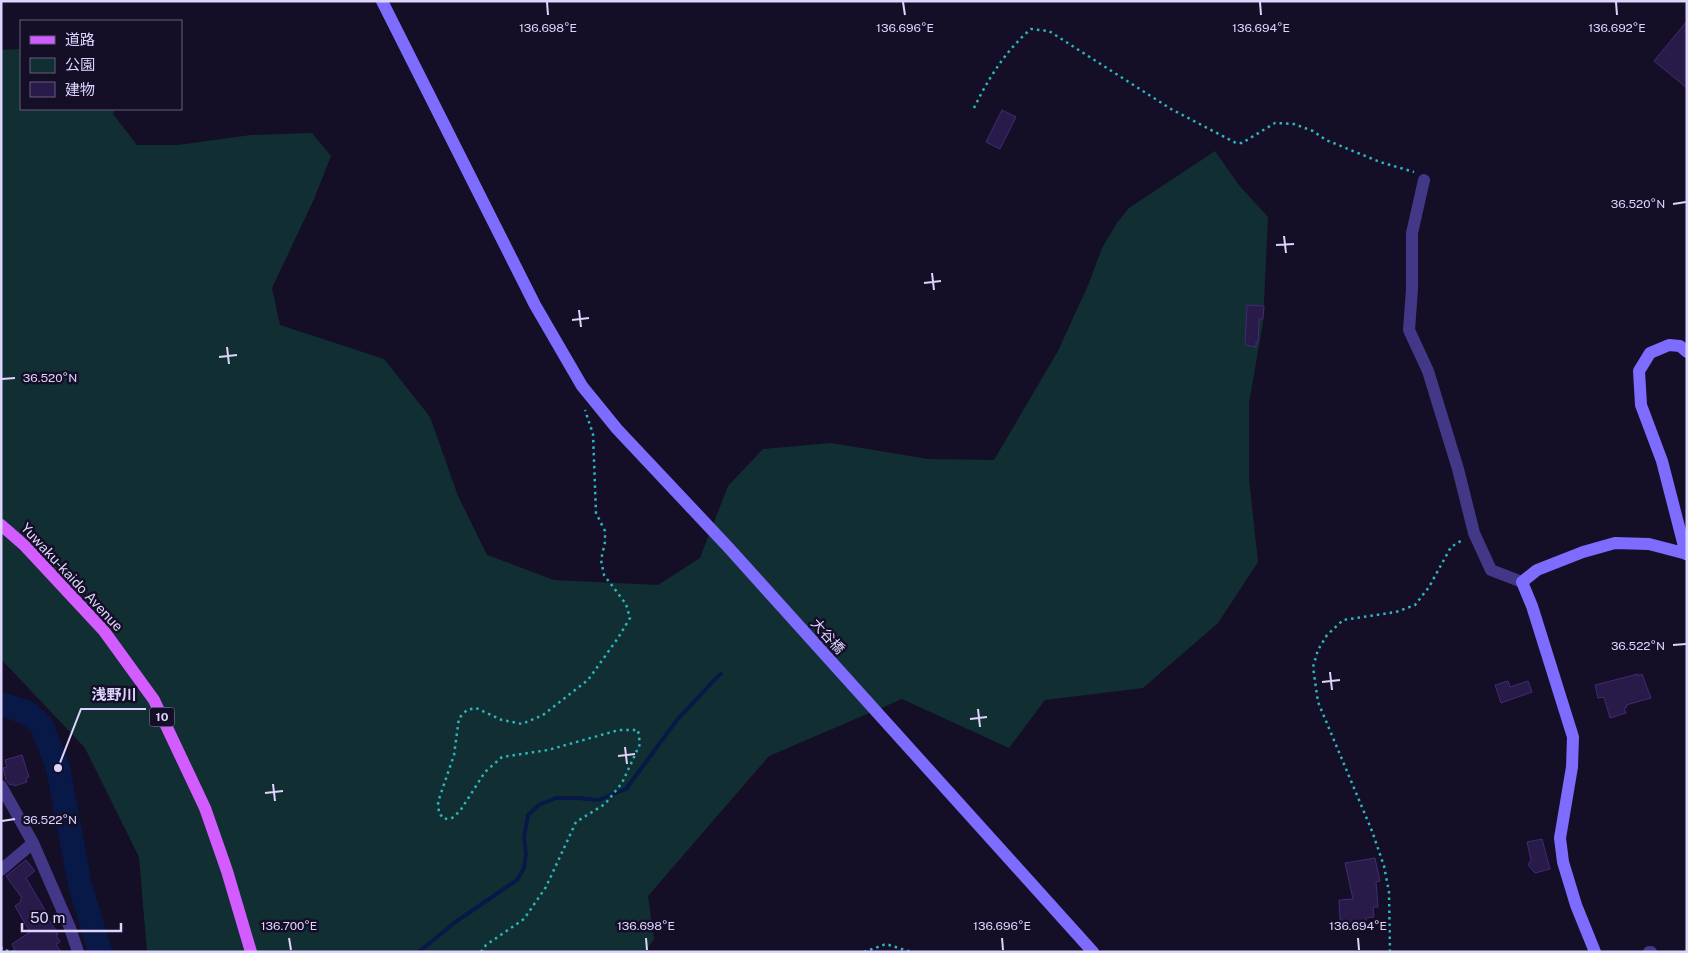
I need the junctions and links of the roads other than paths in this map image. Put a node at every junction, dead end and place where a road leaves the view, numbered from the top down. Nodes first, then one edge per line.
1 (382, 1) edge
2 (1424, 180) road end
3 (1687, 352) edge
4 (1, 525) edge
5 (1686, 554) edge
6 (1522, 582) junction
7 (1, 786) edge
8 (33, 842) junction
9 (1, 870) edge
10 (78, 952) edge
11 (252, 952) edge
12 (1093, 952) edge
13 (1595, 952) edge

1 - 12 street, 大谷橋
2 - 6 street
3 - 5 street
4 - 11 main road, Yuwaku-kaido Avenue / 10
5 - 6 street
6 - 13 street
7 - 8 street
8 - 9 street
8 - 10 street

